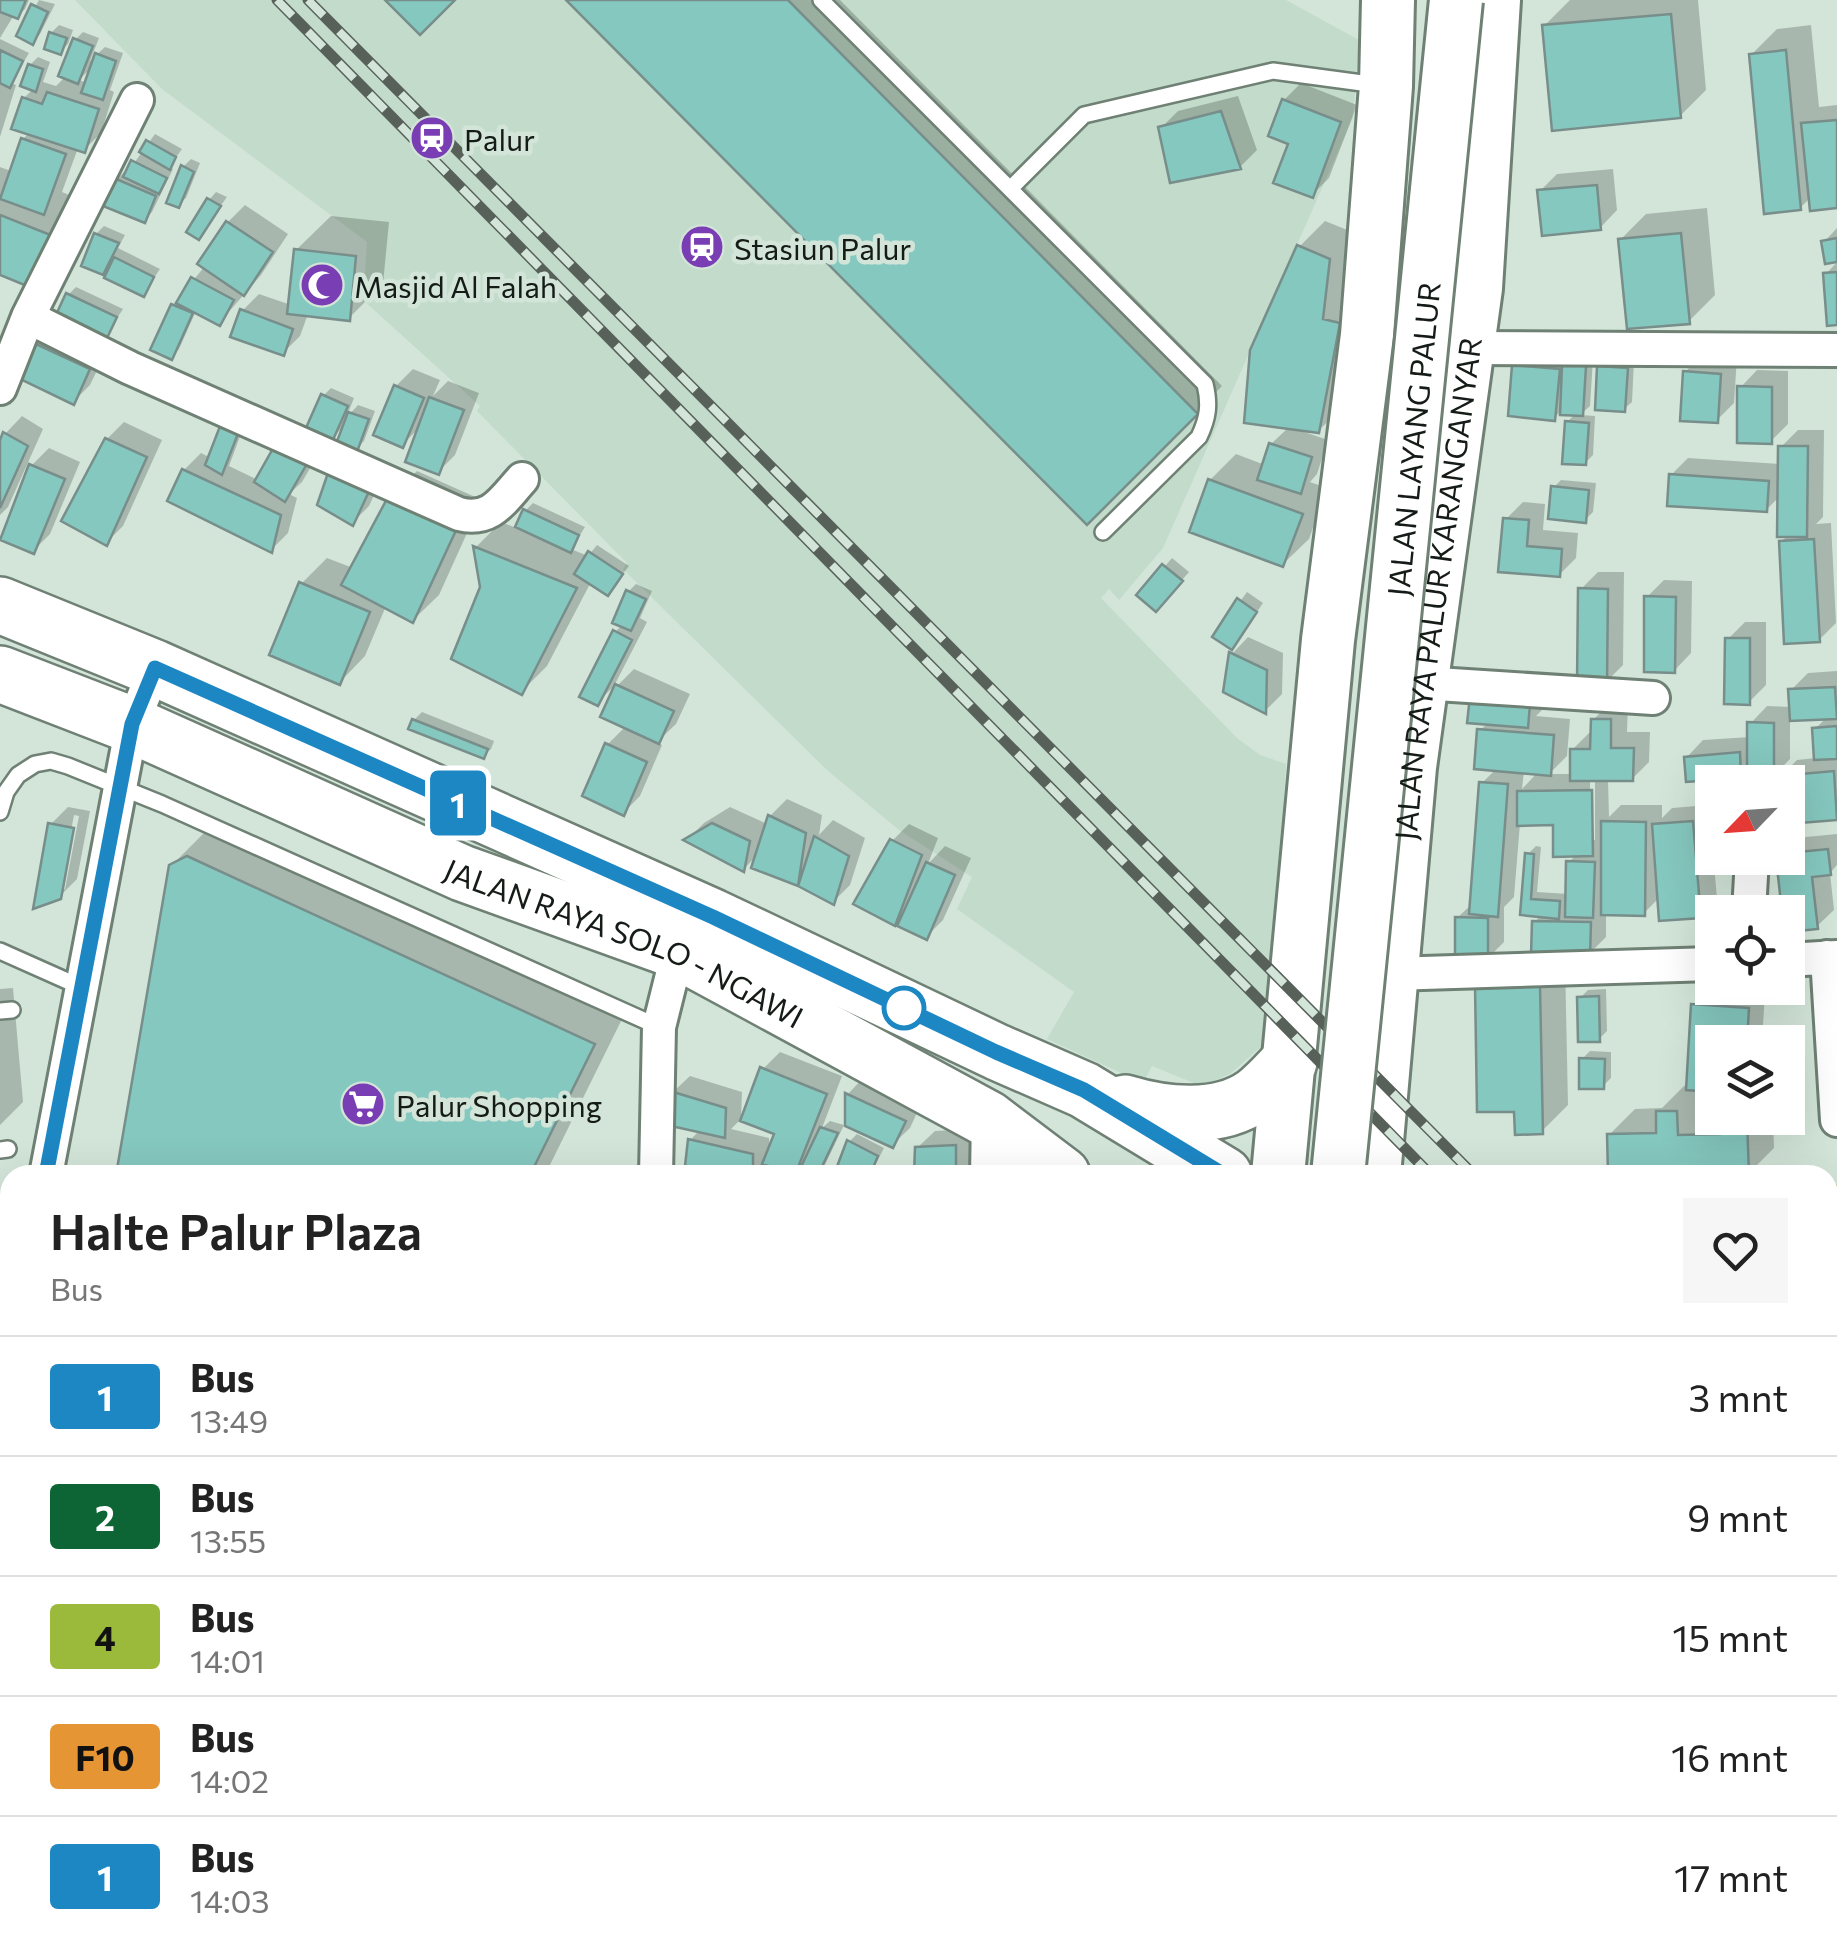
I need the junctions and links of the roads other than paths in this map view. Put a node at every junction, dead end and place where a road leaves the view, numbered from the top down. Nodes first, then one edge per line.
1 (821, 0) edge
2 (1388, 0) edge
3 (1421, 0) edge
4 (1456, 0) edge
5 (1494, 0) edge
6 (1386, 86) junction
7 (137, 100) dead end
8 (1010, 190) junction
9 (28, 318) junction
10 (1469, 348) junction
11 (1837, 350) edge
12 (0, 388) edge
13 (522, 479) dead end
14 (1103, 532) dead end
15 (0, 604) edge
16 (155, 668) junction
17 (0, 674) edge
18 (1421, 683) junction
19 (1653, 698) dead end
20 (132, 724) junction
21 (1317, 754) junction
22 (1410, 766) junction
23 (119, 786) junction
24 (0, 812) edge
25 (0, 950) edge
26 (678, 951) junction
27 (1832, 957) edge
28 (1805, 959) edge
29 (1695, 965) edge
30 (1391, 974) junction
31 (84, 988) junction
32 (659, 1026) junction
33 (1290, 1062) junction
34 (1084, 1090) junction
35 (988, 1119) junction
36 (1837, 1120) edge
37 (48, 1165) edge
38 (656, 1165) edge
39 (988, 1165) edge
40 (1049, 1165) edge
41 (1208, 1165) edge
42 (1279, 1165) edge
43 (1312, 1165) edge
44 (1339, 1165) edge
45 (1375, 1165) edge

1 - 8 lane
2 - 6 main road
3 - 43 main road, JALAN LAYANG PALUR
4 - 44 main road, JALAN LAYANG PALUR, bridge
5 - 10 main road, JALAN RAYA PALUR KARANGANYAR
6 - 8 lane
6 - 21 main road
7 - 9 street
8 - 14 lane
9 - 12 street
9 - 13 street
10 - 11 street
10 - 18 main road, JALAN RAYA PALUR KARANGANYAR
15 - 16 highway, JALAN RAYA SOLO - NGAWI
16 - 20 street
16 - 34 highway, JALAN RAYA SOLO - NGAWI
17 - 20 highway, JALAN RAYA SOLO - NGAWI
18 - 19 street
18 - 22 main road, JALAN RAYA PALUR KARANGANYAR
20 - 23 street
20 - 26 highway, JALAN RAYA SOLO - NGAWI
21 - 22 main road
21 - 33 main road
22 - 30 main road, JALAN RAYA PALUR KARANGANYAR
23 - 24 lane
23 - 31 street
23 - 32 lane
25 - 31 lane
26 - 32 street
26 - 35 highway, JALAN RAYA SOLO - NGAWI
27 - 28 street
27 - 36 street
29 - 30 street
30 - 45 main road, JALAN RAYA PALUR KARANGANYAR
31 - 37 street
32 - 38 street
33 - 34 highway
33 - 42 main road
34 - 41 highway, JALAN RAYA SOLO - NGAWI
35 - 39 street
35 - 40 highway, JALAN RAYA SOLO - NGAWI

